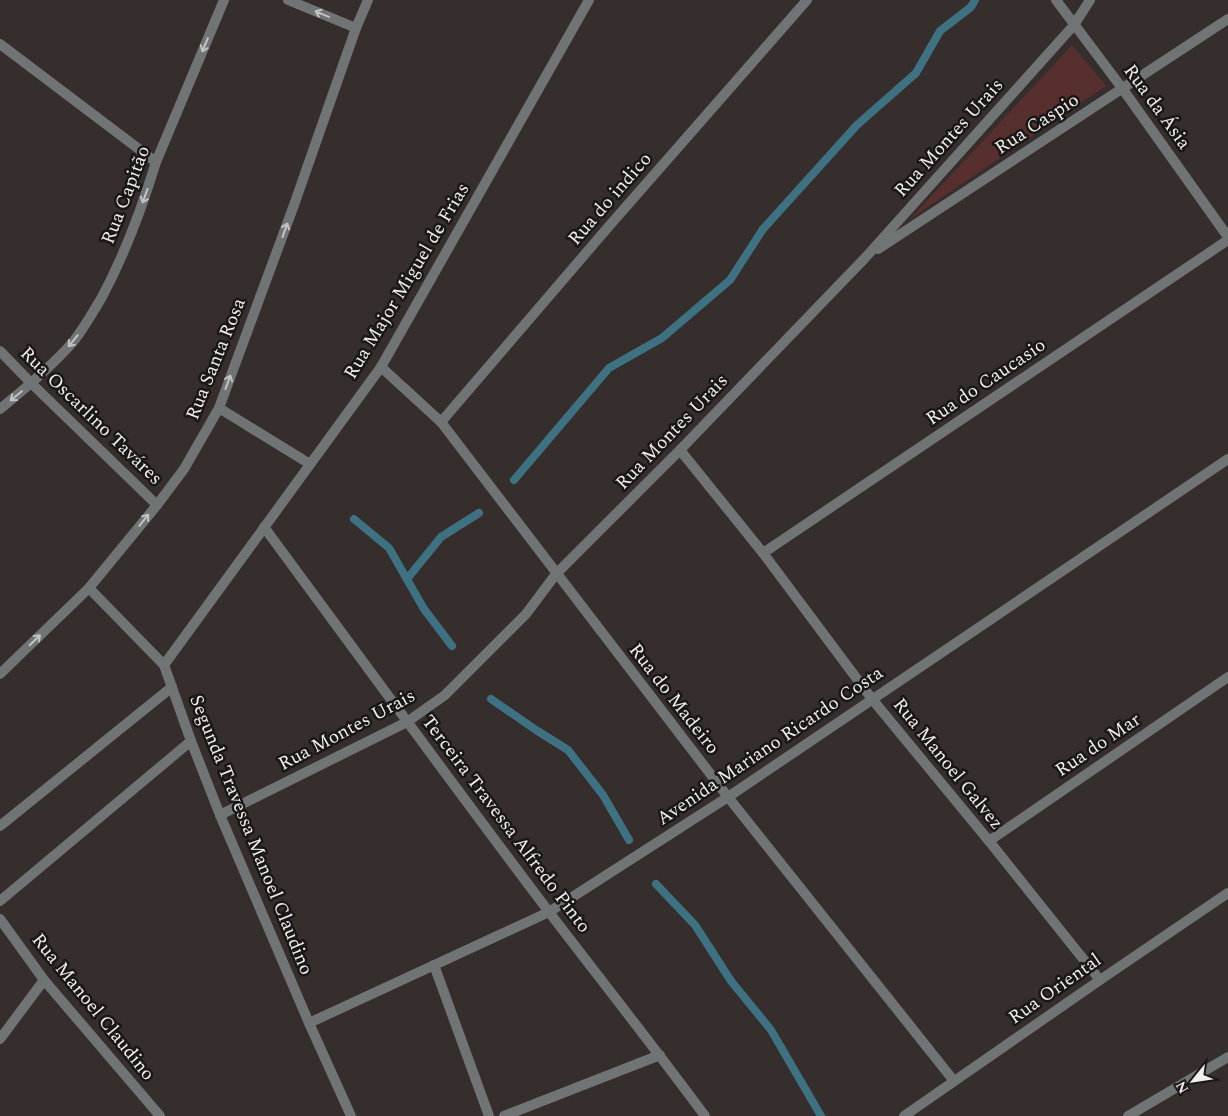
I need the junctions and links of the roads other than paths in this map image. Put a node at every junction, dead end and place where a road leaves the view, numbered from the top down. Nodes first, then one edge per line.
1 (224, 0) edge
2 (288, 0) edge
3 (368, 0) edge
4 (589, 0) edge
5 (807, 0) edge
6 (1056, 0) edge
7 (1090, 0) edge
8 (1228, 19) edge
9 (1074, 25) junction
10 (356, 28) junction
11 (0, 44) edge
12 (1122, 88) junction
13 (156, 162) junction
14 (1228, 238) edge
15 (865, 258) junction
16 (0, 351) edge
17 (381, 367) junction
18 (31, 383) junction
19 (218, 408) junction
20 (0, 409) edge
21 (441, 422) junction
22 (680, 450) junction
23 (1228, 459) edge
24 (310, 464) junction
25 (157, 505) junction
26 (264, 527) junction
27 (764, 553) junction
28 (556, 574) junction
29 (90, 588) junction
30 (164, 664) junction
31 (0, 674) edge
32 (1228, 677) edge
33 (172, 687) junction
34 (872, 699) junction
35 (407, 722) junction
36 (191, 741) junction
37 (728, 797) junction
38 (220, 815) junction
39 (0, 826) edge
40 (988, 841) junction
41 (1228, 893) edge
42 (0, 901) edge
43 (549, 912) junction
44 (0, 919) edge
45 (434, 965) junction
46 (44, 980) junction
47 (1100, 980) junction
48 (309, 1023) junction
49 (0, 1039) edge
50 (660, 1055) junction
51 (1228, 1057) edge
52 (954, 1081) junction
53 (160, 1116) edge
54 (351, 1116) edge
55 (489, 1116) edge
56 (504, 1116) edge
57 (705, 1116) edge
58 (904, 1116) edge
59 (1128, 1116) edge

1 -> 13 street, Rua Capitão
10 -> 2 street
3 - 10 street, Rua Santa Rosa
4 - 17 street, Rua Major Miguel de Frias
5 - 21 street, Rua do indico
6 - 9 street, Rua da Ásia
7 - 9 street, Rua Montes Urais
8 - 12 street, Rua Caspio
9 - 12 street, Rua da Ásia
9 - 15 street, Rua Montes Urais
19 -> 10 street, Rua Santa Rosa
11 - 13 street
12 - 14 street, Rua da Ásia
12 - 15 street, Rua Caspio
13 -> 18 street, Rua Capitão
14 - 27 street, Rua do Caucasio
15 - 22 street, Rua Montes Urais
16 - 18 street, Rua Oscarlino Taváres
17 - 21 street, Rua do Madeiro
17 - 24 street, Rua Major Miguel de Frias
18 -> 20 street, Rua Capitão
18 - 25 street, Rua Oscarlino Taváres
19 - 24 street
19 - 25 street, Rua Santa Rosa
21 - 28 street, Rua do Madeiro
22 - 27 street, Rua Manoel Galvez
22 - 28 street, Rua Montes Urais
23 - 34 street, Avenida Mariano Ricardo Costa
24 - 26 street, Rua Major Miguel de Frias
29 -> 25 street, Rua Santa Rosa
26 - 30 street, Rua Major Miguel de Frias
26 - 35 street, Terceira Travessa Alfredo Pinto
27 - 34 street, Rua Manoel Galvez
28 - 35 street, Rua Montes Urais
28 - 37 street, Rua do Madeiro
29 - 30 street, Segunda Travessa Manoel Claudino
31 -> 29 street, Rua Santa Rosa
30 - 33 street, Segunda Travessa Manoel Claudino
32 - 40 street, Rua do Mar
33 - 36 street, Segunda Travessa Manoel Claudino
33 - 39 street
34 - 37 street, Avenida Mariano Ricardo Costa
34 - 40 street, Rua Manoel Galvez
35 - 38 street, Rua Montes Urais
35 - 43 street, Terceira Travessa Alfredo Pinto
36 - 38 street, Segunda Travessa Manoel Claudino
36 - 42 street
37 - 43 street, Avenida Mariano Ricardo Costa
37 - 52 street, Rua do Madeiro
38 - 48 street, Segunda Travessa Manoel Claudino
40 - 47 street, Rua Manoel Galvez
41 - 47 street, Rua Oriental
43 - 45 street, Avenida Mariano Ricardo Costa
43 - 50 street, Terceira Travessa Alfredo Pinto
44 - 46 street, Rua Manoel Claudino
45 - 48 street, Avenida Mariano Ricardo Costa
45 - 55 street
46 - 49 street
46 - 53 street, Rua Manoel Claudino
47 - 52 street, Rua Oriental
48 - 54 street, Segunda Travessa Manoel Claudino
50 - 56 street
50 - 57 street, Terceira Travessa Alfredo Pinto
51 - 59 street
52 - 58 street, Rua Oriental

